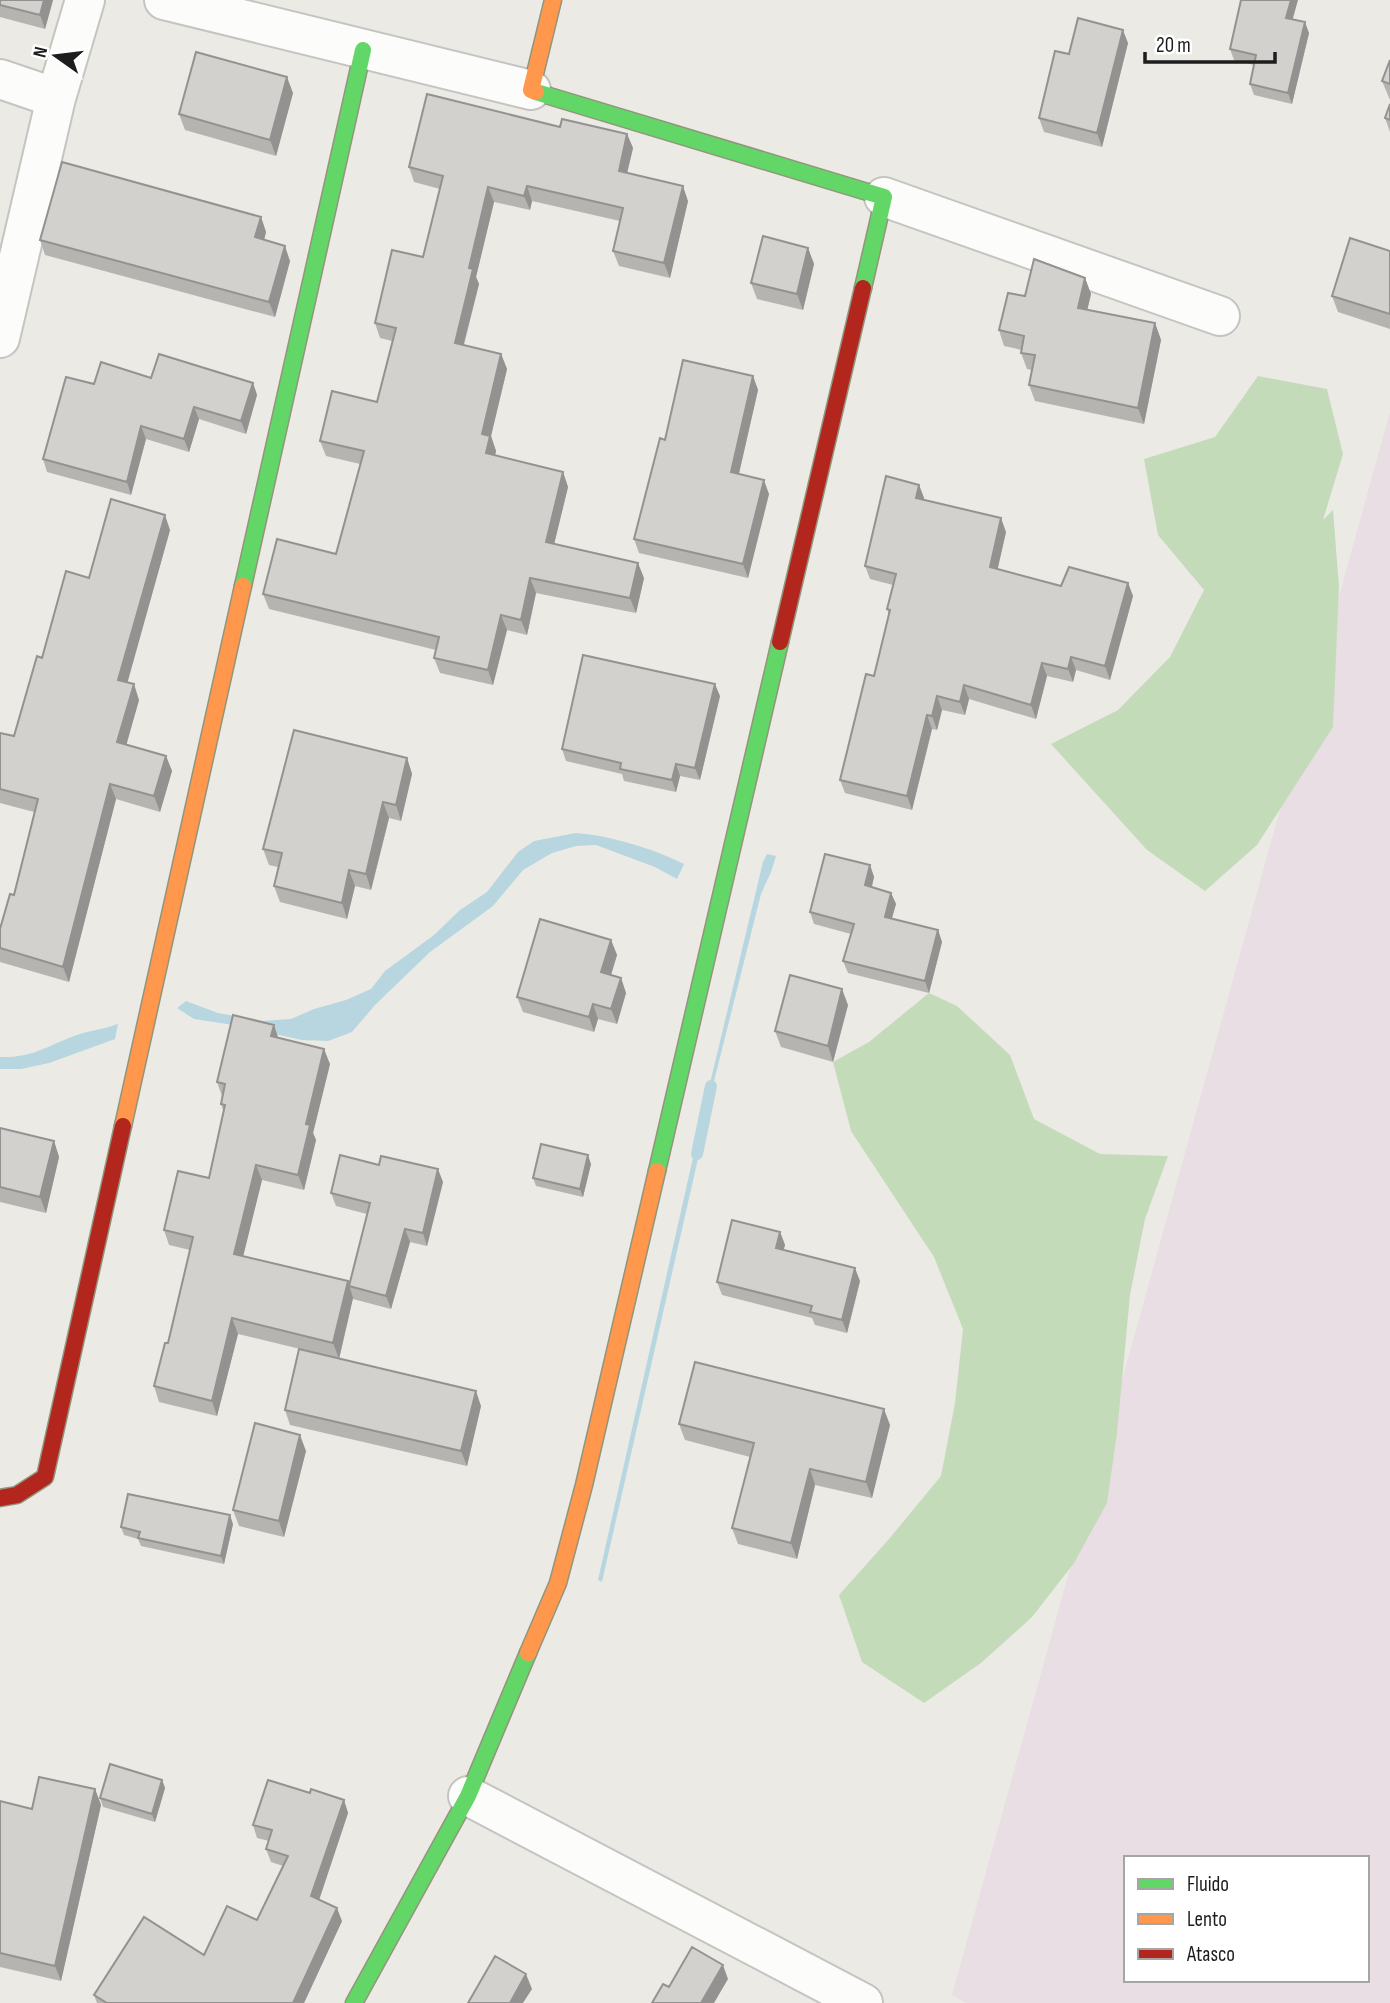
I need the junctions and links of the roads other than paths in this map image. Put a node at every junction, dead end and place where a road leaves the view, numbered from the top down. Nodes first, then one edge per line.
1 (85, 0) edge
2 (164, 0) edge
3 (553, 0) edge
4 (363, 50) junction
5 (0, 79) edge
6 (531, 90) junction
7 (56, 98) junction
8 (884, 197) junction
9 (1220, 316) dead end
10 (0, 338) edge
11 (0, 1498) edge
12 (468, 1796) junction
13 (355, 2003) edge
14 (863, 2003) edge

1 - 7 street
2 - 4 street
3 - 6 street
4 - 6 street
4 - 11 street
5 - 7 street
6 - 8 street
7 - 10 street
8 - 9 street
8 - 12 street
12 - 13 street
12 - 14 street

